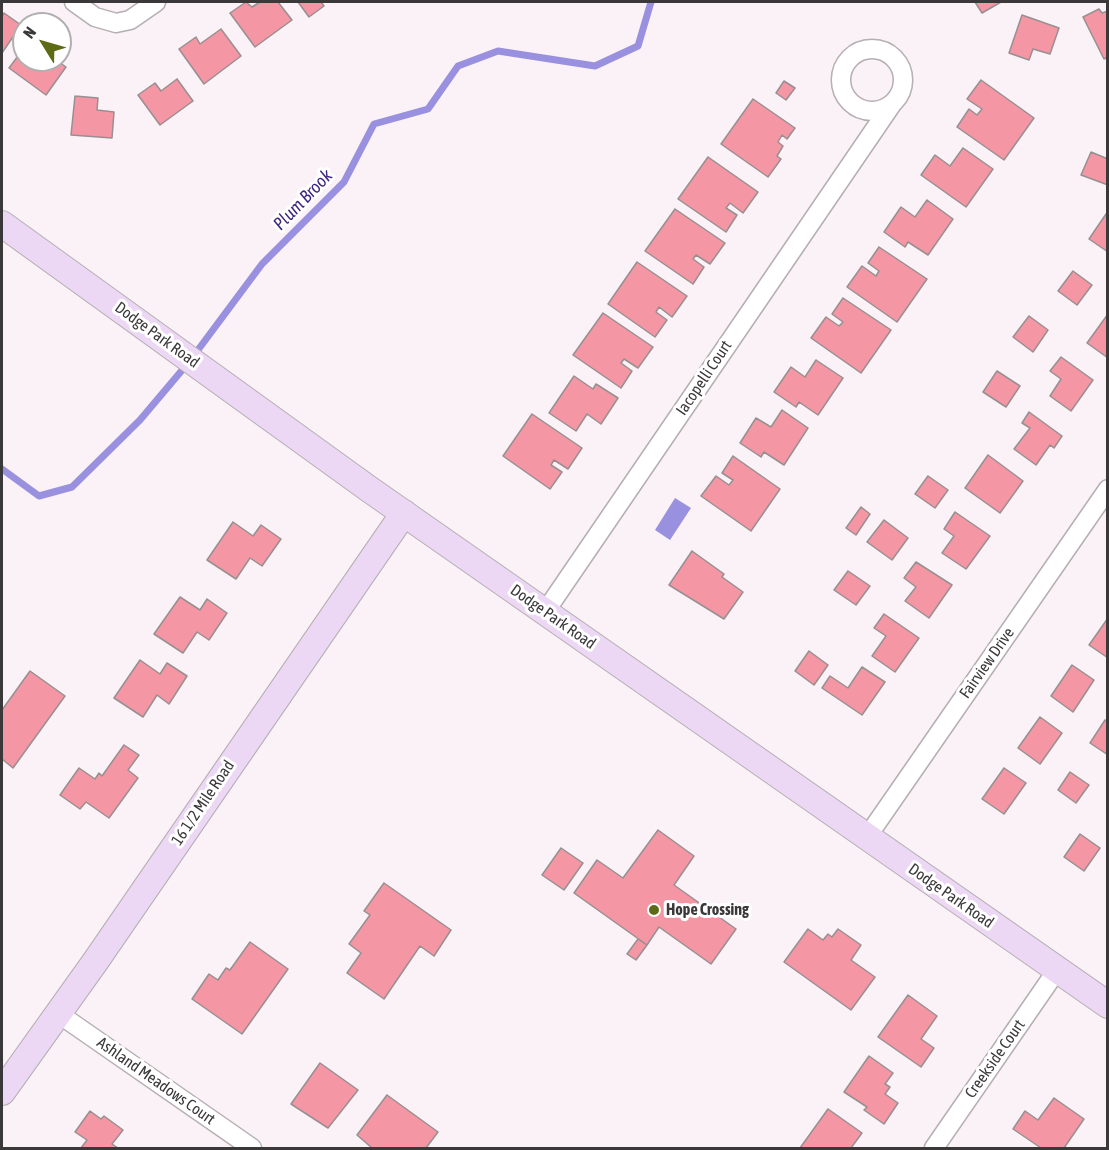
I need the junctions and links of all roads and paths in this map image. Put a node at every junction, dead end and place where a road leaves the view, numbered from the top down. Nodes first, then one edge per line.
1 (74, 2) edge
2 (156, 2) edge
3 (847, 98) junction
4 (892, 104) junction
5 (864, 145) junction
6 (2, 224) edge
7 (1107, 489) edge
8 (404, 513) junction
9 (545, 612) junction
10 (867, 837) junction
11 (1057, 970) junction
12 (1107, 1005) edge
13 (59, 1014) junction
14 (2, 1092) edge
15 (252, 1149) edge
16 (934, 1149) edge

1 - 2 street
3 - 4 street
3 - 4 street, Iacopelli Court
3 - 5 street, Iacopelli Court
4 - 5 street, Iacopelli Court
5 - 9 street, Iacopelli Court
6 - 8 street, Dodge Park Road
7 - 10 street, Fairview Drive
8 - 9 street, Dodge Park Road
8 - 13 street, 16 1/2 Mile Road
9 - 10 street, Dodge Park Road
10 - 11 street, Dodge Park Road
11 - 12 street, Dodge Park Road
11 - 16 street, Creekside Court
13 - 14 street, 16 1/2 Mile Road
13 - 15 street, Ashland Meadows Court

